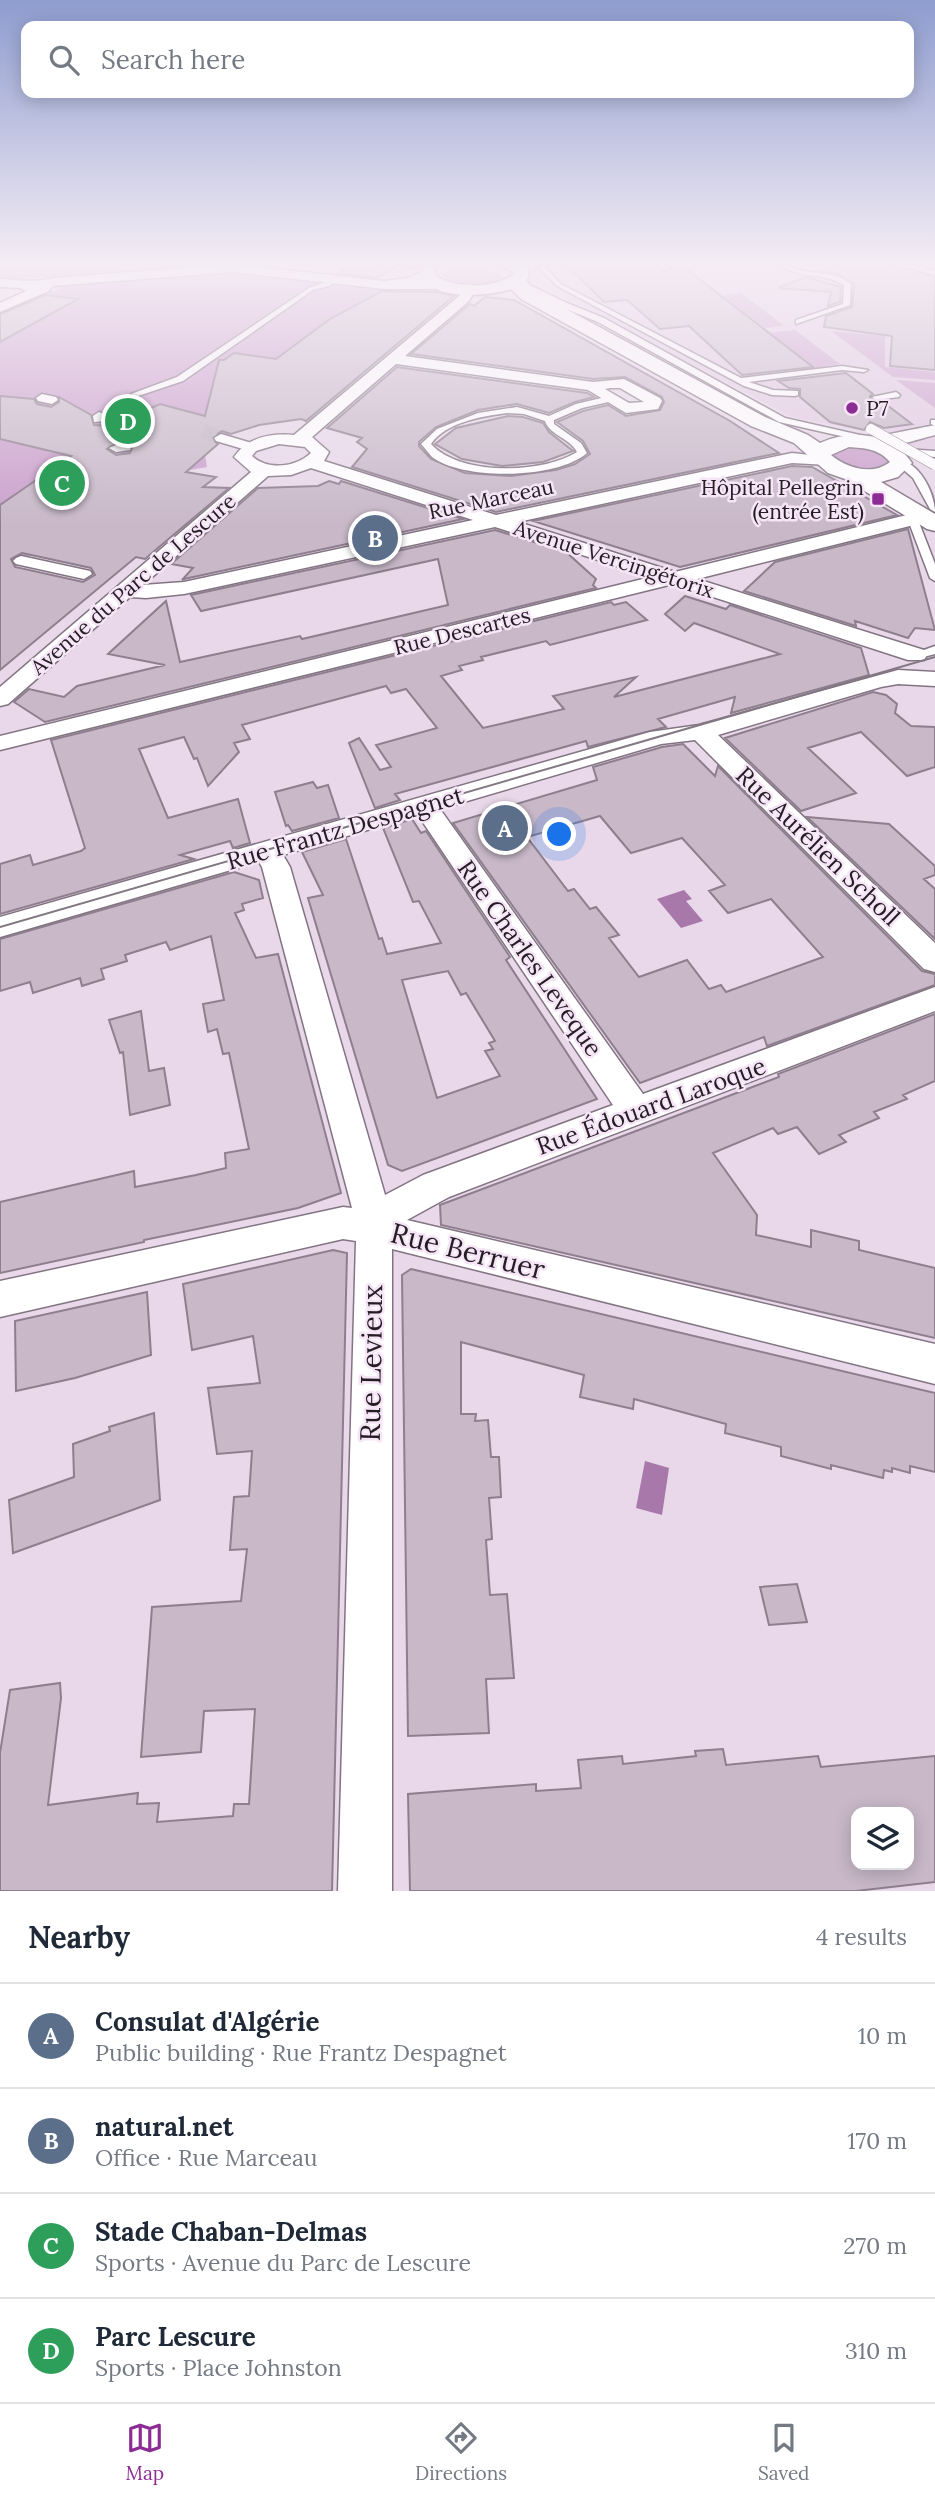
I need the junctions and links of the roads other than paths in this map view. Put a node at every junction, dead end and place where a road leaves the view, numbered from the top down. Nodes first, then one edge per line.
1 (223, 349) edge
2 (405, 349) edge
3 (634, 349) edge
4 (654, 349) edge
5 (683, 349) edge
6 (698, 357) junction
7 (394, 359) junction
8 (676, 361) junction
9 (733, 366) dead end
10 (720, 368) junction
11 (864, 370) dead end
12 (740, 380) junction
13 (686, 382) junction
14 (604, 393) junction
15 (796, 393) dead end
16 (135, 394) dead end
17 (896, 395) dead end
18 (876, 397) dead end
19 (549, 419) junction
20 (773, 427) junction
21 (221, 438) tunnel mouth
22 (300, 439) junction
23 (863, 439) junction
24 (934, 439) edge
25 (250, 447) junction
26 (822, 458) junction
27 (312, 463) junction
28 (897, 463) junction
29 (935, 465) edge
30 (265, 469) junction
31 (853, 474) junction
32 (928, 516) edge
33 (497, 521) junction
34 (30, 563) dead end
35 (84, 574) dead end
36 (935, 577) edge
37 (675, 578) junction
38 (126, 590) junction
39 (926, 653) edge
40 (935, 679) edge
41 (0, 699) edge
42 (701, 732) junction
43 (0, 744) edge
44 (424, 805) junction
45 (267, 850) junction
46 (0, 927) edge
47 (935, 961) edge
48 (935, 999) edge
49 (636, 1111) junction
50 (376, 1228) junction
51 (0, 1299) edge
52 (935, 1364) edge
53 (365, 1891) edge

1 - 16 lane
2 - 7 street
3 - 13 street
4 - 8 lane
5 - 6 lane
6 - 8 lane
6 - 10 lane
7 - 14 street
7 - 22 street
8 - 23 lane
9 - 10 lane
10 - 12 lane
11 - 12 lane
12 - 15 lane
13 - 14 street
13 - 20 street
14 - 19 lane
17 - 18 lane
19 - 19 lane
20 - 23 street
20 - 26 street
21 - 25 street
22 - 25 street
22 - 27 street
23 - 24 street
23 - 26 street
23 - 28 street
23 - 29 lane, bridge
24 - 28 street
25 - 30 street
26 - 31 street
26 - 33 street, Rue Marceau
27 - 30 street
27 - 33 street, Avenue Vercingétorix
28 - 31 street
28 - 32 street
30 - 38 street, Avenue du Parc de Lescure
31 - 32 street
32 - 36 lane
32 - 37 street, Rue Descartes
33 - 37 street, Avenue Vercingétorix
33 - 38 street, Rue Marceau
34 - 35 street
37 - 39 street, Avenue Vercingétorix
37 - 43 street, Rue Descartes
38 - 41 street, Avenue du Parc de Lescure
40 - 42 street, Rue Frantz Despagnet
42 - 44 street, Rue Frantz Despagnet
42 - 47 street, Rue Aurélien Scholl
44 - 45 street, Rue Frantz Despagnet
44 - 49 street, Rue Charles Leveque
45 - 46 street, Rue Frantz Despagnet
45 - 50 street, Rue Levieux
48 - 49 street, Rue Édouard Laroque
49 - 50 street, Rue Édouard Laroque
50 - 51 street, Rue Berruer
50 - 52 street, Rue Berruer
50 - 53 street, Rue Levieux

